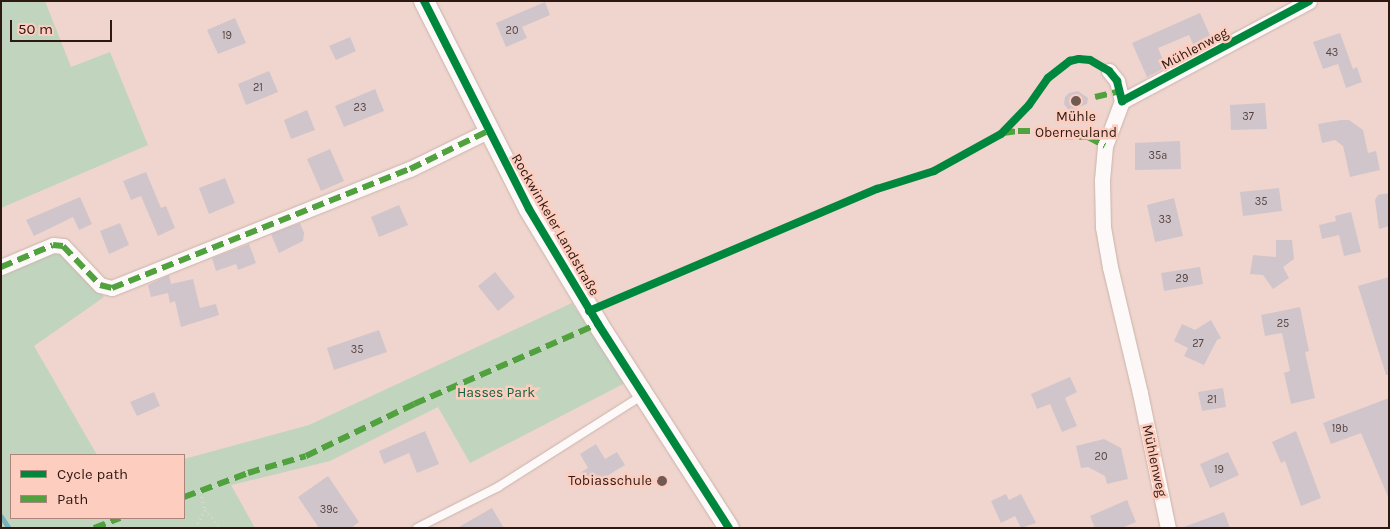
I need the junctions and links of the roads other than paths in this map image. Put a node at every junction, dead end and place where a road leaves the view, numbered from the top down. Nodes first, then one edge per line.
1 (424, 1) edge
2 (1309, 1) edge
3 (1109, 71) dead end
4 (1122, 101) junction
5 (488, 131) junction
6 (1, 267) edge
7 (643, 395) junction
8 (417, 528) edge
9 (729, 528) edge
10 (1168, 528) edge

1 - 5 main road, Rockwinkeler Landstraße
2 - 4 street, Mühlenweg
3 - 4 street
4 - 10 street, Mühlenweg
5 - 6 street
5 - 7 main road, Rockwinkeler Landstraße
7 - 8 lane
7 - 9 main road, Rockwinkeler Landstraße

